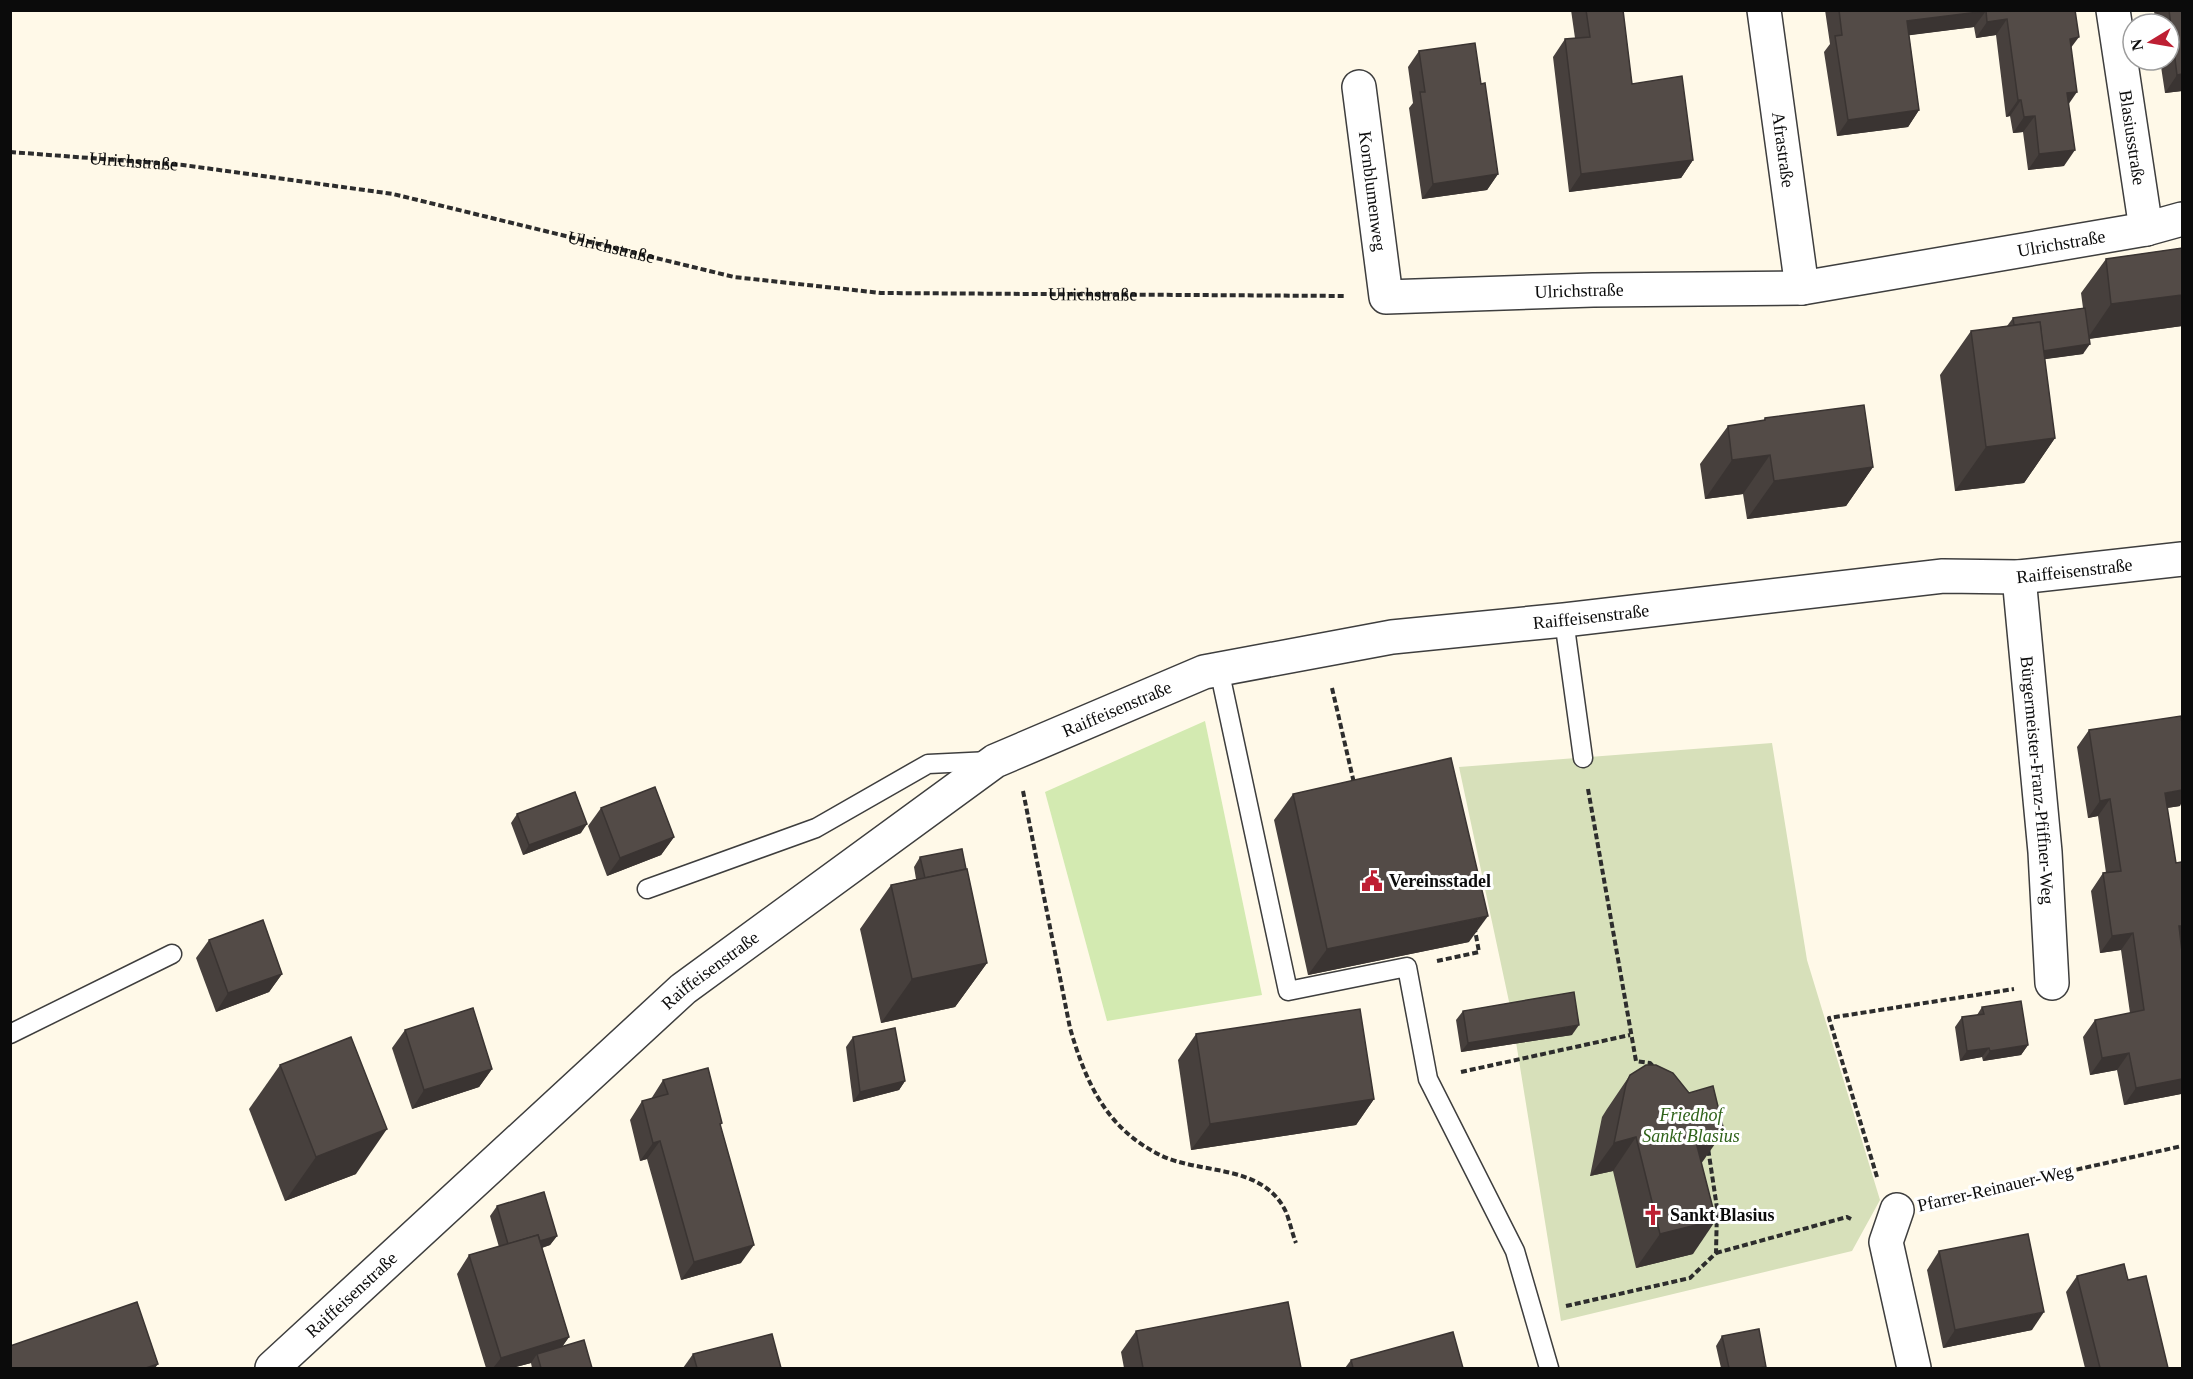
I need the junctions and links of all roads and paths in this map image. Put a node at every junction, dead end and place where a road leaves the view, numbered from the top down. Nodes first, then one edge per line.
1 (1764, 10) edge
2 (2113, 10) edge
3 (1359, 87) dead end
4 (10, 152) edge
5 (2182, 219) edge
6 (2146, 229) junction
7 (1802, 288) junction
8 (1386, 297) junction
9 (2182, 559) edge
10 (2019, 577) junction
11 (1564, 620) junction
12 (1324, 650) junction
13 (1219, 669) junction
14 (1005, 757) junction
15 (1582, 758) joint
16 (1355, 789) edge
17 (647, 889) dead end
18 (1473, 919) edge
19 (172, 954) dead end
20 (1407, 967) junction
21 (2052, 983) joint
22 (10, 1034) edge
23 (1630, 1035) junction
24 (1658, 1070) edge
25 (1428, 1079) junction
26 (1707, 1145) edge
27 (2182, 1146) edge
28 (1891, 1225) junction
29 (1296, 1243) dead end
30 (1716, 1253) junction
31 (1533, 1314) junction
32 (272, 1368) edge
33 (1549, 1368) edge
34 (1914, 1368) edge

1 - 7 street, Afrastraße
2 - 6 street, Blasiusstraße
3 - 8 street, Kornblumenweg
4 - 8 path, Ulrichstraße
5 - 6 street, Ulrichstraße
6 - 7 street, Ulrichstraße
7 - 8 street, Ulrichstraße
9 - 10 street, Raiffeisenstraße
10 - 11 street, Raiffeisenstraße
10 - 21 street, Bürgermeister-Franz-Pfiffner-Weg
11 - 12 street, Raiffeisenstraße
11 - 15 lane
12 - 13 street, Raiffeisenstraße
12 - 16 path
13 - 14 street, Raiffeisenstraße
13 - 20 lane
14 - 17 lane
14 - 29 path
14 - 32 street, Raiffeisenstraße
15 - 23 path
18 - 20 path
19 - 22 lane
20 - 25 lane
21 - 28 path
23 - 24 path
23 - 25 path
25 - 31 lane
26 - 30 path
27 - 28 path, Pfarrer-Reinauer-Weg
28 - 30 path
28 - 34 street
30 - 31 path
31 - 33 lane

